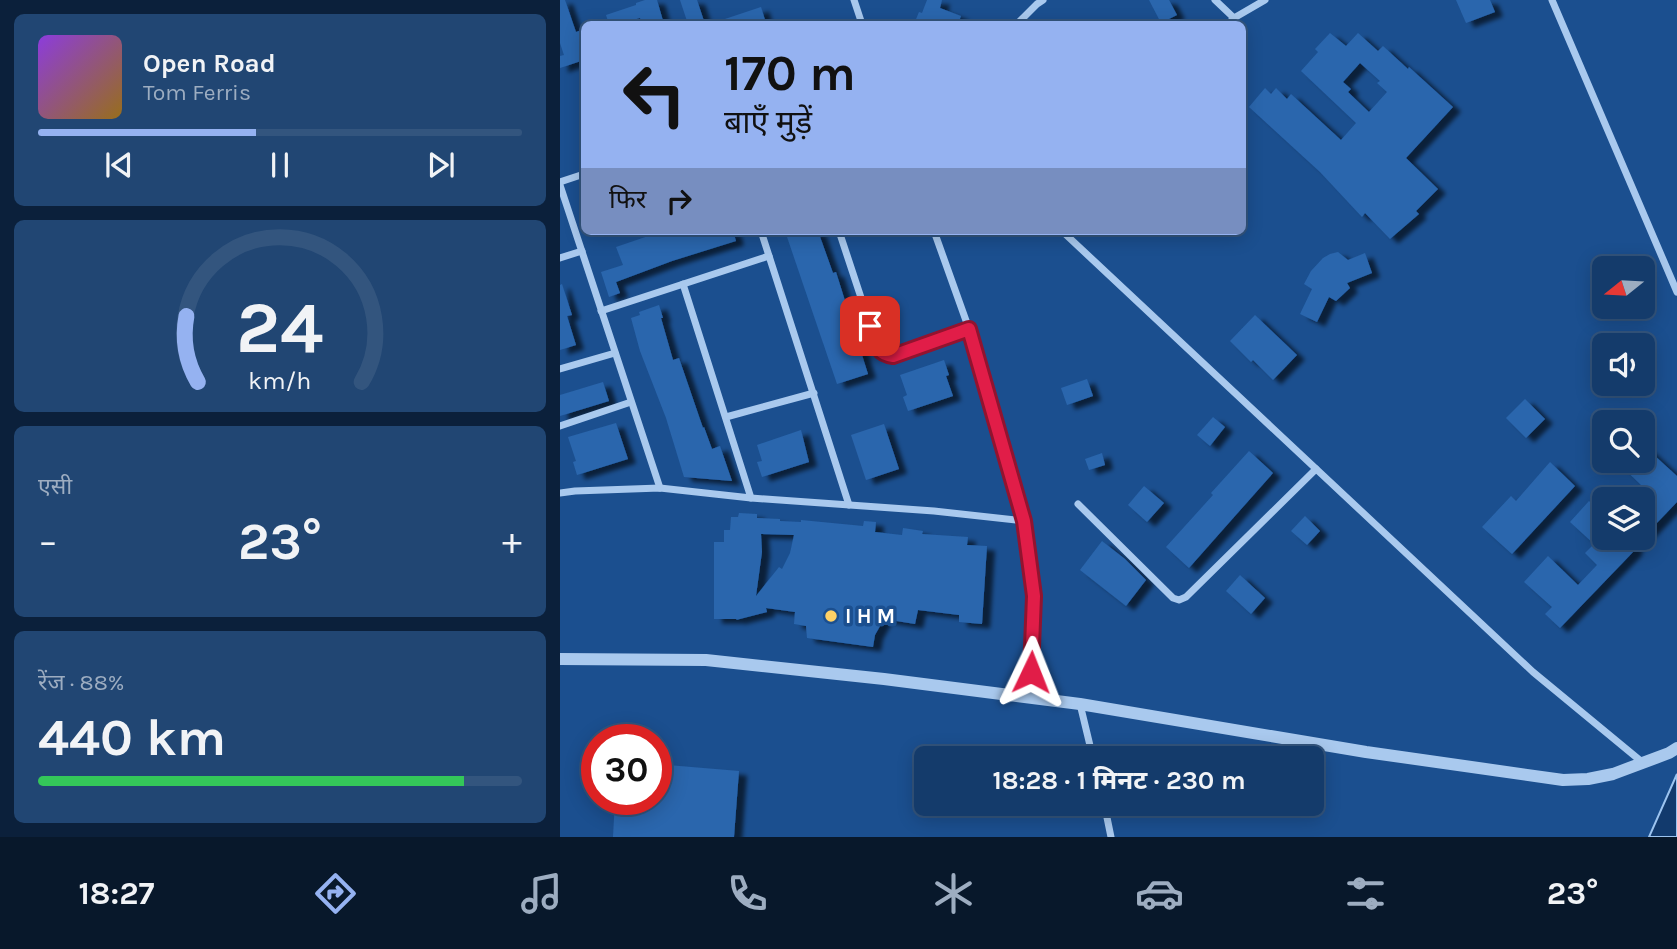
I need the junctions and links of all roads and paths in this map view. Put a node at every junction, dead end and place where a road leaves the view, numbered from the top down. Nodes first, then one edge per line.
1 (854, 0) edge
2 (1043, 0) edge
3 (1215, 0) edge
4 (1265, 0) edge
5 (1552, 0) edge
6 (861, 21) edge
7 (1020, 21) edge
8 (1231, 21) edge
9 (581, 175) edge
10 (560, 184) edge
11 (581, 233) edge
12 (576, 234) junction
13 (762, 235) edge
14 (840, 235) edge
15 (936, 235) edge
16 (1066, 235) edge
17 (582, 251) junction
18 (769, 256) junction
19 (560, 258) edge
20 (683, 284) junction
21 (1677, 292) edge
22 (601, 311) junction
23 (969, 329) junction
24 (615, 353) junction
25 (560, 369) edge
26 (814, 393) junction
27 (631, 402) junction
28 (726, 417) junction
29 (560, 426) edge
30 (1316, 469) junction
31 (660, 488) junction
32 (560, 493) edge
33 (751, 498) junction
34 (1078, 504) dead end
35 (849, 505) junction
36 (1024, 521) junction
37 (560, 659) edge
38 (1031, 697) junction
39 (1080, 704) junction
40 (1090, 746) edge
41 (1677, 748) edge
42 (1644, 763) junction
43 (1107, 816) edge
44 (1111, 837) edge

1 - 6 street
2 - 7 street
3 - 8 street
4 - 8 street
5 - 21 street
9 - 10 street
10 - 12 street
11 - 12 street
12 - 17 street
13 - 18 street
14 - 23 street
15 - 23 street
16 - 30 street
17 - 19 street
17 - 22 street
18 - 20 street
18 - 26 street
20 - 22 street
20 - 28 street
22 - 24 street
23 - 36 street
24 - 25 street
24 - 27 street
26 - 28 street
26 - 35 street
27 - 29 street
27 - 31 street
28 - 33 street
30 - 34 street
30 - 42 street
31 - 32 street
31 - 33 street
33 - 35 street
35 - 36 street
36 - 38 street
37 - 38 street
38 - 39 street
39 - 40 street
39 - 42 street
41 - 42 street
43 - 44 street

